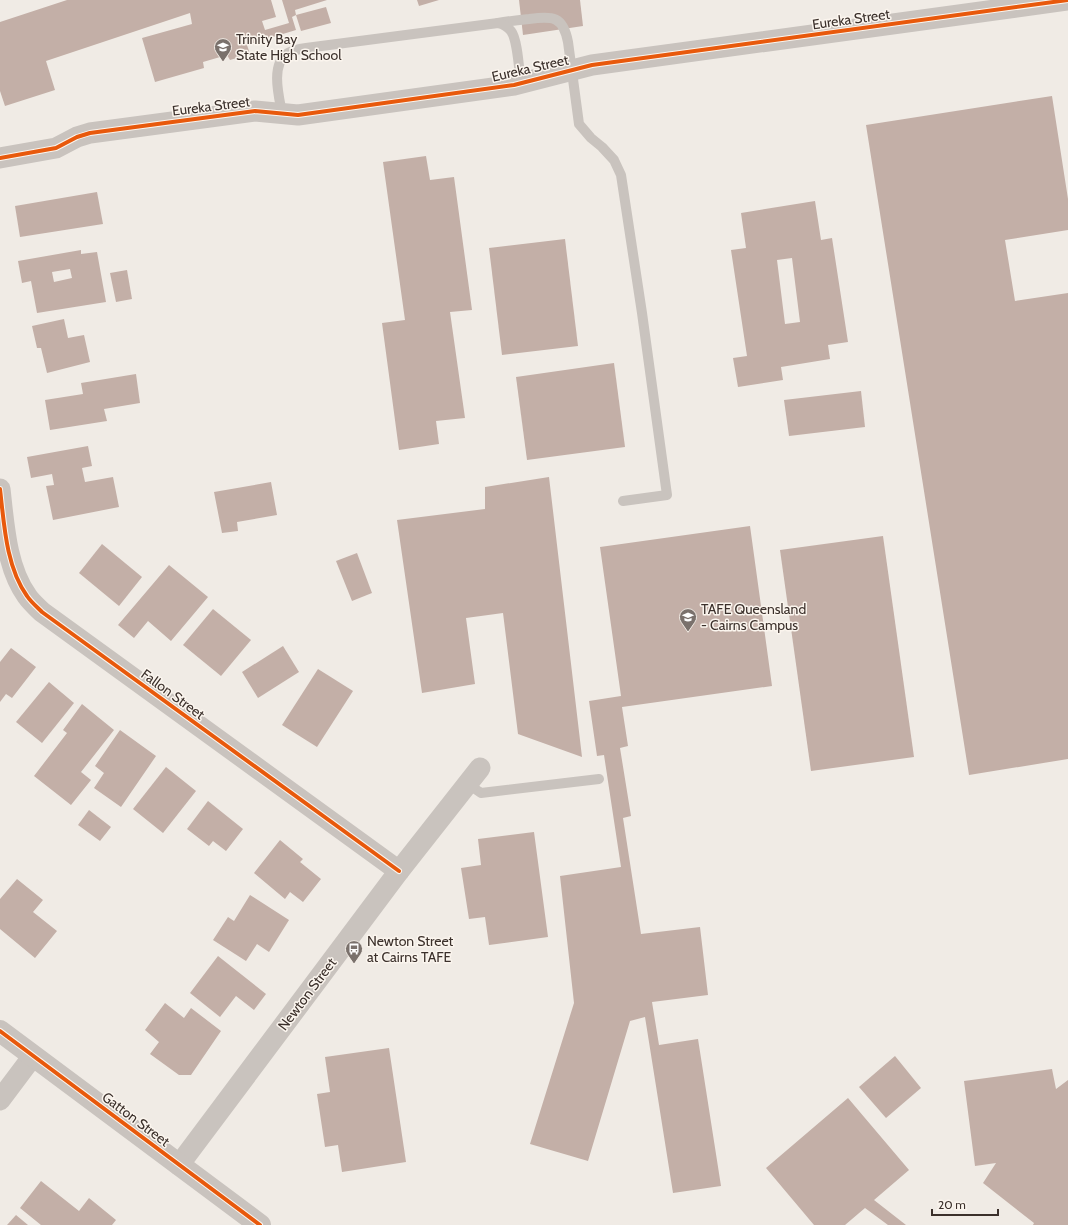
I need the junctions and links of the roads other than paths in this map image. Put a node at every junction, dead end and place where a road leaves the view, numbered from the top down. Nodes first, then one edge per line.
1 (1068, 0) edge
2 (498, 23) junction
3 (571, 70) junction
4 (520, 84) junction
5 (282, 113) junction
6 (0, 158) edge
7 (0, 489) edge
8 (623, 501) dead end
9 (480, 768) dead end
10 (599, 779) dead end
11 (468, 784) junction
12 (399, 871) junction
13 (0, 1032) edge
14 (33, 1056) junction
15 (0, 1100) edge
16 (179, 1165) junction
17 (260, 1225) edge

1 - 3 street, Eureka Street
2 - 3 lane
2 - 4 lane
2 - 5 lane
3 - 4 street, Eureka Street
3 - 8 lane
4 - 5 street, Eureka Street
5 - 6 street, Eureka Street
7 - 12 street, Fallon Street
9 - 11 street, Newton Street
10 - 11 lane
11 - 12 street, Newton Street
12 - 16 street, Newton Street
13 - 14 street, Gatton Street
14 - 15 street
14 - 16 street, Gatton Street
16 - 17 street, Gatton Street

